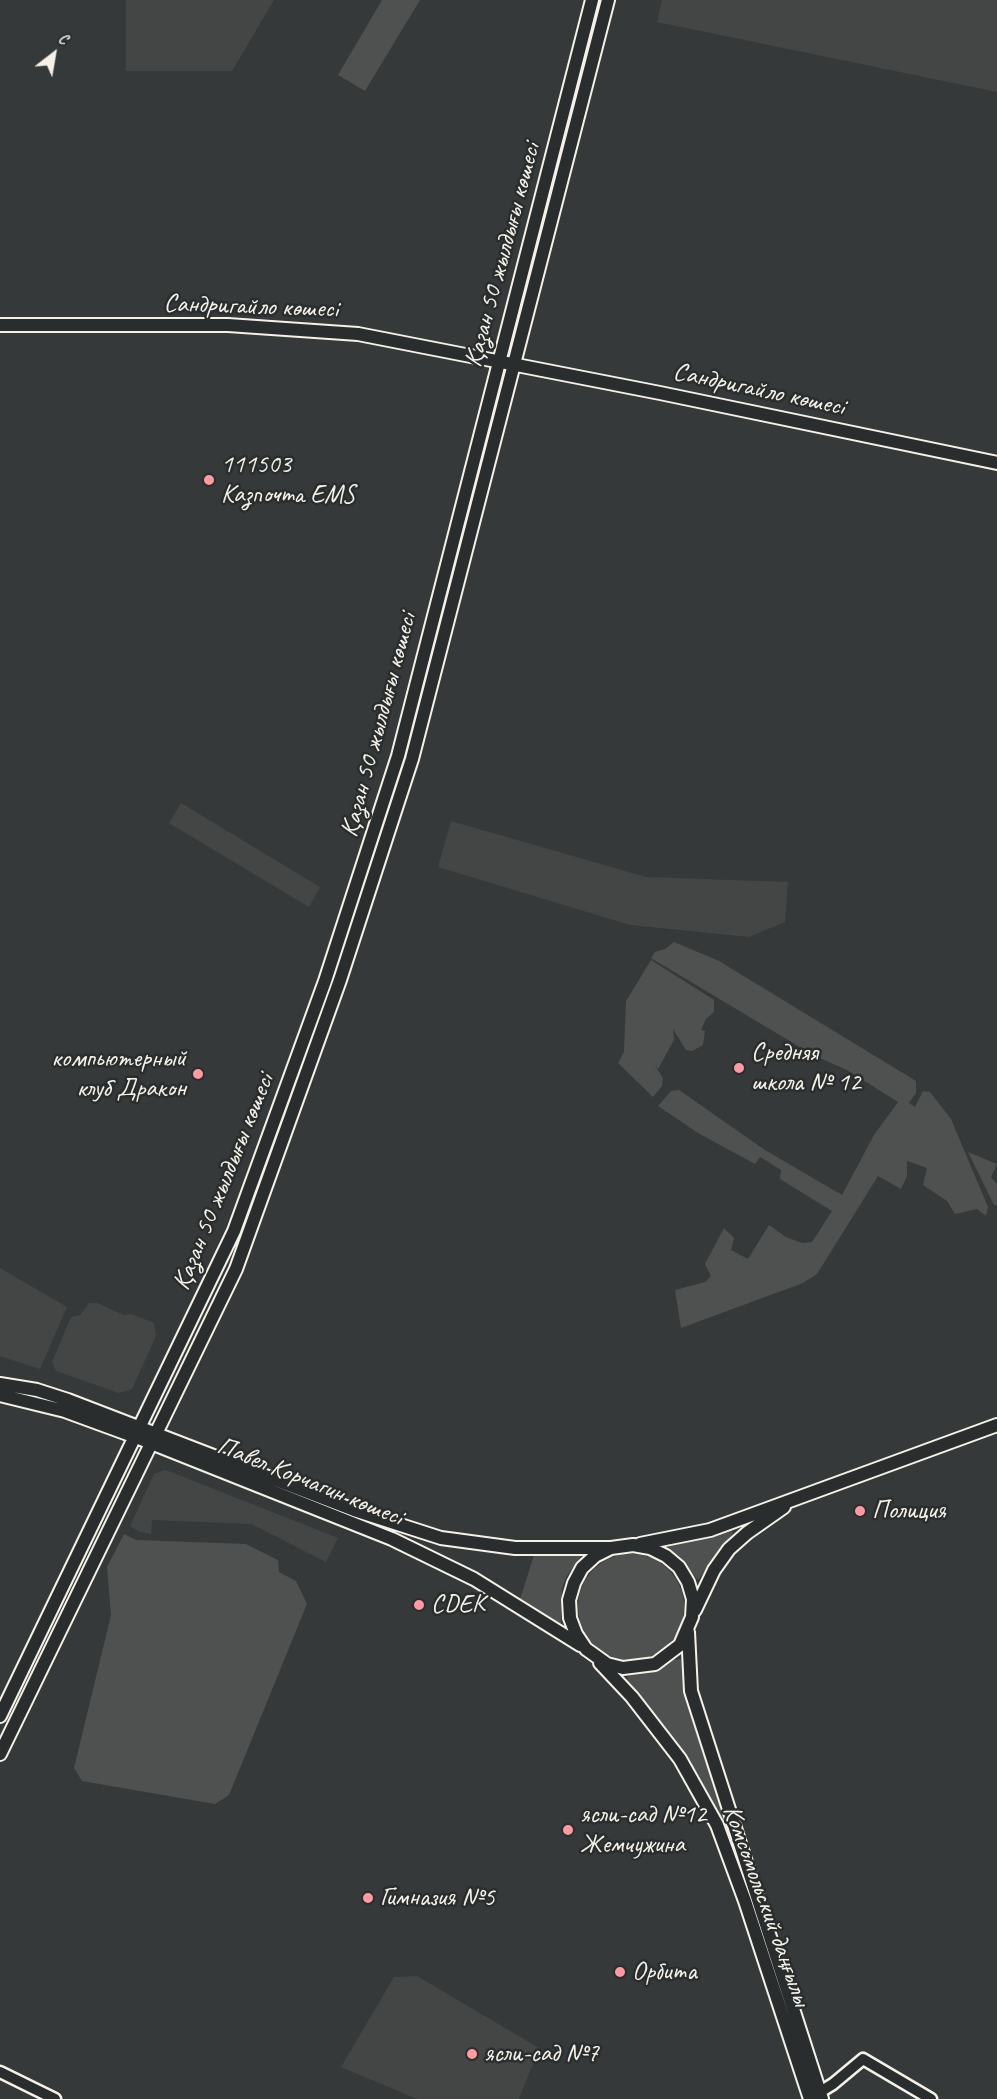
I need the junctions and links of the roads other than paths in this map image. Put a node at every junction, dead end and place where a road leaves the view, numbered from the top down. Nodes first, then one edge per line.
1 (592, 0) edge
2 (608, 0) edge
3 (531, 242) junction
4 (544, 245) junction
5 (0, 325) edge
6 (497, 361) junction
7 (512, 365) junction
8 (480, 434) junction
9 (495, 438) junction
10 (997, 463) edge
11 (411, 701) junction
12 (426, 705) junction
13 (264, 1149) junction
14 (279, 1154) junction
15 (0, 1384) edge
16 (0, 1395) edge
17 (67, 1406) junction
18 (997, 1425) edge
19 (139, 1432) junction
20 (153, 1437) junction
21 (217, 1463) junction
22 (799, 1497) junction
23 (633, 1545) junction
24 (611, 1548) junction
25 (692, 1617) junction
26 (688, 1631) junction
27 (589, 1652) junction
28 (21, 1672) junction
29 (36, 1680) junction
30 (0, 1716) edge
31 (0, 1754) edge
32 (0, 2072) edge
33 (815, 2096) edge
34 (55, 2099) edge
35 (931, 2099) edge

1 - 3 street, Қазан 50 жылдығы көшесі
2 - 4 street, Қазан 50 жылдығы көшесі
3 - 4 street
3 - 6 street, Қазан 50 жылдығы көшесі
4 - 7 street, Қазан 50 жылдығы көшесі
5 - 6 street, Сандригайло көшесі
6 - 7 street, Сандригайло көшесі
6 - 8 street, Қазан 50 жылдығы көшесі
7 - 9 street, Қазан 50 жылдығы көшесі
7 - 10 street, Сандригайло көшесі
8 - 9 street
8 - 11 street, Қазан 50 жылдығы көшесі
9 - 12 street, Қазан 50 жылдығы көшесі
11 - 12 street
11 - 13 street, Қазан 50 жылдығы көшесі
12 - 14 street, Қазан 50 жылдығы көшесі
13 - 14 street
13 - 19 street, Қазан 50 жылдығы көшесі
14 - 20 street, Қазан 50 жылдығы көшесі
15 - 17 street, Павел Корчагин көшесі
16 - 17 street, Павел Корчагин көшесі
17 - 19 street, Павел Корчагин көшесі
18 - 22 street
19 - 20 street, Павел Корчагин көшесі
19 - 28 street, Қазан 50 жылдығы көшесі
20 - 21 street, Павел Корчагин көшесі
20 - 29 street, Қазан 50 жылдығы көшесі
21 - 24 street, Павел Корчагин көшесі
21 - 27 street, Павел Корчагин көшесі
22 - 23 street
22 - 25 street
23 - 24 street
23 - 25 street
24 - 27 street
25 - 26 street
26 - 27 street
26 - 33 street, Комсомольский даңғылы
27 - 33 street, Комсомольский даңғылы
28 - 29 street
28 - 30 street
29 - 31 street
32 - 34 street
33 - 35 street

